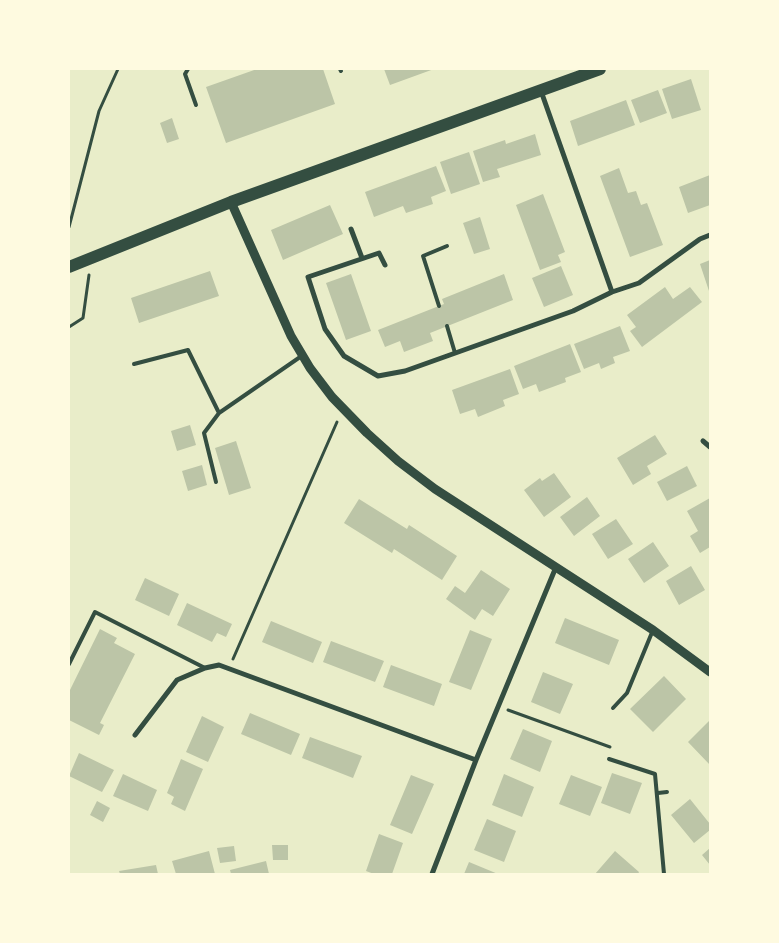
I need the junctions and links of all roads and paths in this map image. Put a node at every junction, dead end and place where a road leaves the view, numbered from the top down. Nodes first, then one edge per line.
1 (118, 69) edge
2 (188, 69) edge
3 (600, 69) edge
4 (541, 90) junction
5 (196, 105) dead end
6 (231, 202) junction
7 (69, 227) edge
8 (351, 229) dead end
9 (710, 235) edge
10 (447, 246) dead end
11 (92, 257) junction
12 (362, 258) junction
13 (385, 265) dead end
14 (69, 267) edge
15 (612, 292) junction
16 (439, 306) dead end
17 (447, 326) dead end
18 (69, 327) edge
19 (455, 353) junction
20 (303, 355) junction
21 (134, 364) dead end
22 (343, 410) junction
23 (219, 413) junction
24 (703, 441) dead end
25 (710, 447) edge
26 (216, 482) dead end
27 (556, 567) junction
28 (653, 630) junction
29 (69, 664) edge
30 (205, 668) junction
31 (228, 669) junction
32 (710, 672) edge
33 (613, 708) dead end
34 (514, 712) dead end
35 (135, 735) dead end
36 (584, 737) dead end
37 (609, 759) dead end
38 (476, 760) junction
39 (667, 792) dead end
40 (658, 793) junction
41 (432, 874) edge
42 (664, 874) edge

1 - 7 path
2 - 5 lane
3 - 4 main road
4 - 6 main road
4 - 15 street
6 - 11 main road
6 - 20 street
8 - 12 street
9 - 15 street
10 - 16 lane
11 - 14 main road
11 - 18 path
12 - 13 street
12 - 19 street
15 - 19 street
17 - 19 lane
20 - 22 street
20 - 23 lane
21 - 23 lane
22 - 27 street
22 - 31 path
23 - 26 lane
24 - 25 street
27 - 28 street
27 - 38 street
28 - 32 street
28 - 33 lane
29 - 30 lane
30 - 31 street
30 - 35 street
31 - 38 street
34 - 36 path
37 - 40 lane
38 - 41 street
39 - 40 lane
40 - 42 lane

